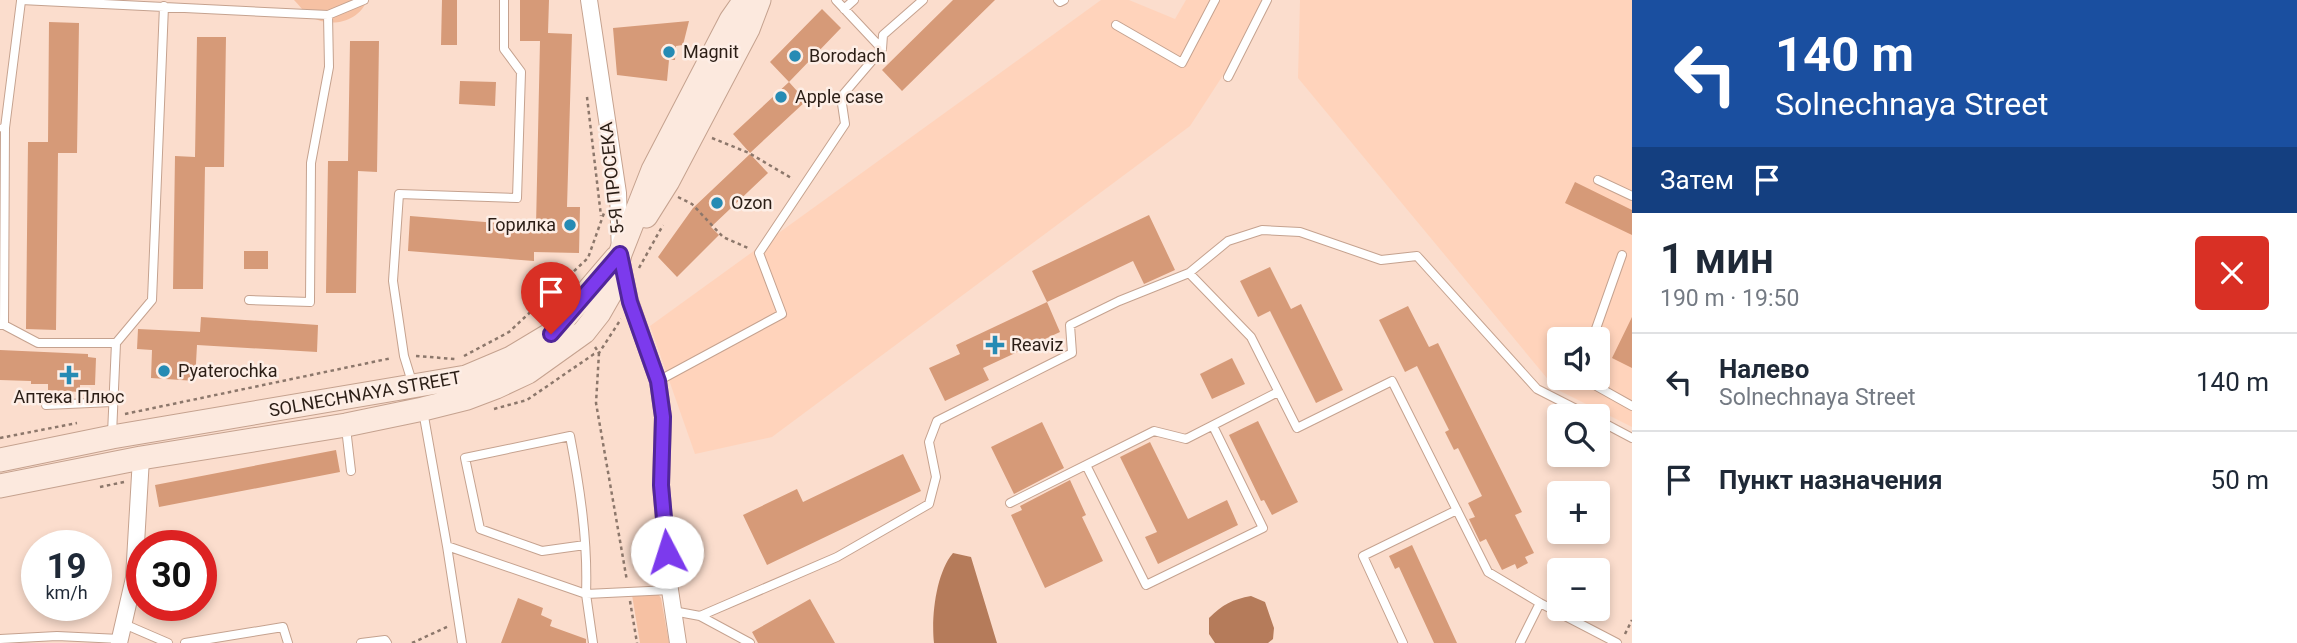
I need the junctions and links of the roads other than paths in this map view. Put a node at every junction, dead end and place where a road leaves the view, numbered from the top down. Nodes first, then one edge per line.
1 (364, 0) edge
2 (503, 0) edge
3 (589, 0) edge
4 (745, 0) edge
5 (759, 0) edge
6 (836, 0) edge
7 (854, 0) edge
8 (923, 0) edge
9 (1058, 0) edge
10 (1064, 0) edge
11 (1215, 0) edge
12 (1267, 0) edge
13 (21, 1) edge
14 (164, 6) junction
15 (844, 9) junction
16 (328, 15) junction
17 (1116, 25) dead end
18 (882, 49) junction
19 (1228, 77) dead end
20 (3, 128) edge
21 (1598, 180) dead end
22 (1632, 195) edge
23 (620, 254) junction
24 (1622, 255) dead end
25 (1189, 273) junction
26 (249, 300) dead end
27 (2, 325) edge
28 (1597, 327) edge
29 (116, 343) junction
30 (658, 381) junction
31 (412, 385) junction
32 (1603, 390) edge
33 (1278, 392) junction
34 (112, 402) junction
35 (1566, 404) edge
36 (46, 405) dead end
37 (1632, 406) edge
38 (423, 409) junction
39 (346, 425) junction
40 (1213, 426) junction
41 (1610, 426) edge
42 (112, 427) junction
43 (1632, 438) edge
44 (141, 457) junction
45 (0, 460) edge
46 (1086, 465) junction
47 (351, 471) dead end
48 (0, 486) edge
49 (1010, 503) dead end
50 (1457, 510) junction
51 (585, 545) junction
52 (447, 546) junction
53 (670, 590) junction
54 (586, 594) junction
55 (1541, 603) junction
56 (673, 611) junction
57 (700, 616) junction
58 (121, 635) edge
59 (0, 639) edge
60 (168, 643) edge
61 (186, 643) edge
62 (288, 643) edge
63 (361, 643) edge
64 (387, 643) edge
65 (461, 643) edge
66 (593, 643) edge
67 (678, 643) edge
68 (750, 643) edge
69 (1403, 643) edge
70 (1520, 643) edge
71 (1618, 643) edge

1 - 16 lane
2 - 31 lane
3 - 23 street, 5-Я ПРОСЕКА
4 - 23 main road
5 - 23 main road
6 - 15 lane
7 - 15 lane
8 - 18 lane
9 - 10 lane
11 - 17 lane
12 - 19 lane
13 - 14 lane
13 - 20 lane
14 - 16 lane
14 - 29 lane
15 - 18 lane
16 - 26 lane
18 - 30 lane
20 - 27 lane
21 - 22 lane
23 - 30 street, 5-Я ПРОСЕКА
23 - 31 main road, SOLNECHNAYA STREET
23 - 38 main road, SOLNECHNAYA STREET
24 - 28 lane
25 - 33 lane
25 - 35 lane
25 - 57 lane
27 - 29 lane
29 - 34 lane
30 - 53 street, 5-Я ПРОСЕКА
31 - 42 main road, SOLNECHNAYA STREET
32 - 37 lane
33 - 40 lane
33 - 50 lane
34 - 36 lane
34 - 42 lane
38 - 39 main road, SOLNECHNAYA STREET
38 - 52 lane
39 - 44 main road, SOLNECHNAYA STREET
39 - 47 lane
40 - 46 lane
40 - 46 lane
41 - 43 lane
42 - 45 main road, SOLNECHNAYA STREET
44 - 48 main road, SOLNECHNAYA STREET
44 - 58 street
46 - 49 lane
50 - 55 lane
50 - 69 lane
51 - 51 lane
51 - 54 lane
52 - 54 lane
52 - 65 lane
53 - 54 lane
53 - 56 street, 5-Я ПРОСЕКА
54 - 66 lane
55 - 70 lane
55 - 71 lane
56 - 57 lane
56 - 67 street, 5-Я ПРОСЕКА
57 - 68 lane
58 - 59 lane
58 - 60 lane
61 - 62 lane
63 - 64 lane

